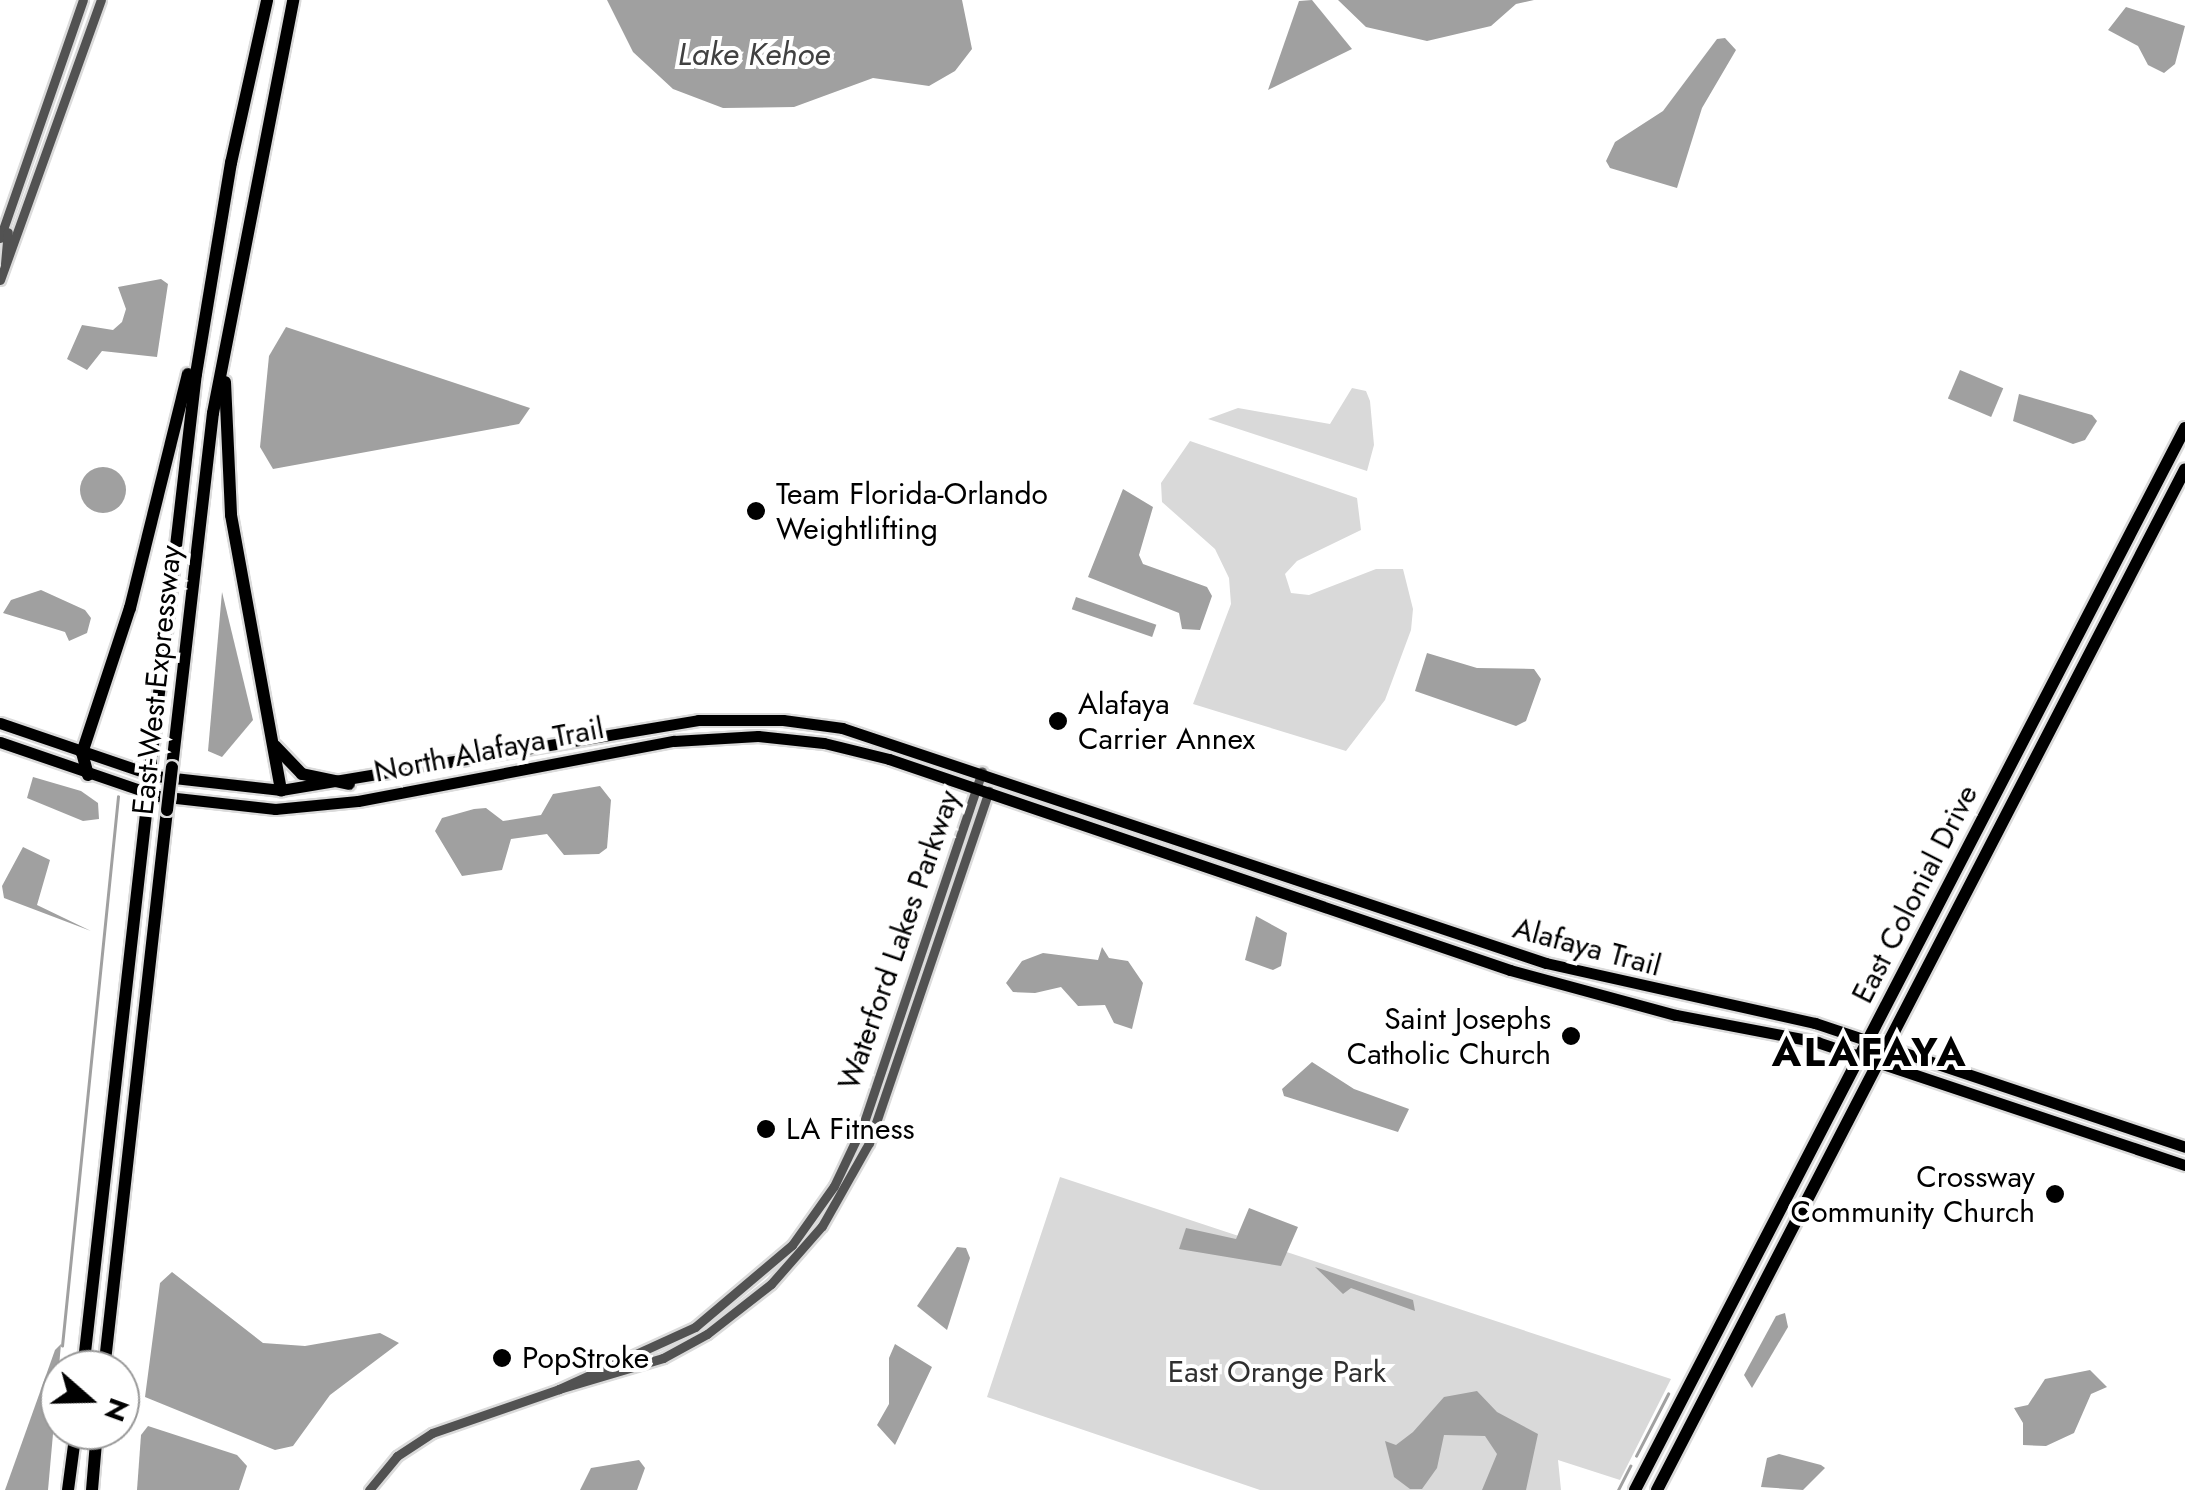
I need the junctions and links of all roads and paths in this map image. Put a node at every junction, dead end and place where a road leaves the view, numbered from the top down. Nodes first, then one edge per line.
1 (83, 0) edge
2 (101, 0) edge
3 (266, 0) edge
4 (293, 0) edge
5 (15, 196) junction
6 (0, 238) edge
7 (5, 264) junction
8 (0, 280) edge
9 (204, 324) junction
10 (224, 340) junction
11 (2185, 428) edge
12 (2185, 469) edge
13 (2122, 550) junction
14 (2127, 581) junction
15 (0, 727) edge
16 (270, 736) junction
17 (0, 742) edge
18 (82, 753) junction
19 (988, 774) junction
20 (88, 775) junction
21 (348, 784) junction
22 (281, 790) junction
23 (982, 791) junction
24 (285, 808) junction
25 (941, 896) junction
26 (929, 968) junction
27 (1638, 987) junction
28 (1622, 1001) junction
29 (1708, 1003) junction
30 (1734, 1007) junction
31 (1682, 1016) junction
32 (1706, 1020) junction
33 (1868, 1039) junction
34 (1887, 1044) junction
35 (1860, 1055) junction
36 (1878, 1062) junction
37 (2108, 1119) junction
38 (2075, 1126) junction
39 (2185, 1147) edge
40 (2185, 1165) edge
41 (85, 1350) edge
42 (106, 1350) edge
43 (559, 1390) junction
44 (73, 1450) edge
45 (96, 1450) edge
46 (68, 1490) edge
47 (92, 1490) edge
48 (369, 1490) edge
49 (1635, 1490) edge
50 (1657, 1490) edge

1 - 5 street
2 - 7 street
3 - 9 highway, East-West Expressway
4 - 10 highway, East-West Expressway
5 - 6 street
5 - 7 street
7 - 8 street
9 - 18 highway
9 - 41 highway, East-West Expressway, bridge
10 - 16 highway
10 - 42 highway, East-West Expressway, bridge
11 - 13 highway, East Colonial Drive
12 - 14 highway, East Colonial Drive
13 - 14 highway
13 - 33 highway, East Colonial Drive
14 - 34 highway, East Colonial Drive
15 - 18 main road, North Alafaya Trail
16 - 21 highway
16 - 22 highway
17 - 20 main road, North Alafaya Trail
18 - 20 highway
18 - 22 main road, North Alafaya Trail
19 - 21 main road, North Alafaya Trail
19 - 23 street, Waterford Lakes Parkway
19 - 27 main road, Alafaya Trail
20 - 24 main road, North Alafaya Trail
21 - 22 main road, North Alafaya Trail
22 - 24 main road
23 - 24 main road, North Alafaya Trail
23 - 25 street, Waterford Lakes Parkway
23 - 26 street, Waterford Lakes Parkway
23 - 28 main road, Alafaya Trail
25 - 26 street
25 - 43 street, Waterford Lakes Parkway
26 - 43 street, Waterford Lakes Parkway
27 - 28 main road
27 - 29 main road, Alafaya Trail
28 - 31 main road, Alafaya Trail
29 - 30 main road, Alafaya Trail
29 - 31 main road
30 - 32 main road
30 - 33 main road, Alafaya Trail
31 - 32 main road, Alafaya Trail
32 - 35 main road, Alafaya Trail
33 - 34 main road, Alafaya Trail
33 - 35 highway, East Colonial Drive
34 - 36 highway, East Colonial Drive
34 - 37 main road, Alafaya Trail
35 - 36 main road, Alafaya Trail
35 - 49 highway, East Colonial Drive
36 - 38 main road, Alafaya Trail
36 - 50 highway, East Colonial Drive
37 - 38 main road
37 - 39 main road, Alafaya Trail
38 - 40 main road, Alafaya Trail
43 - 48 street, Waterford Lakes Parkway
44 - 46 highway
45 - 47 highway

